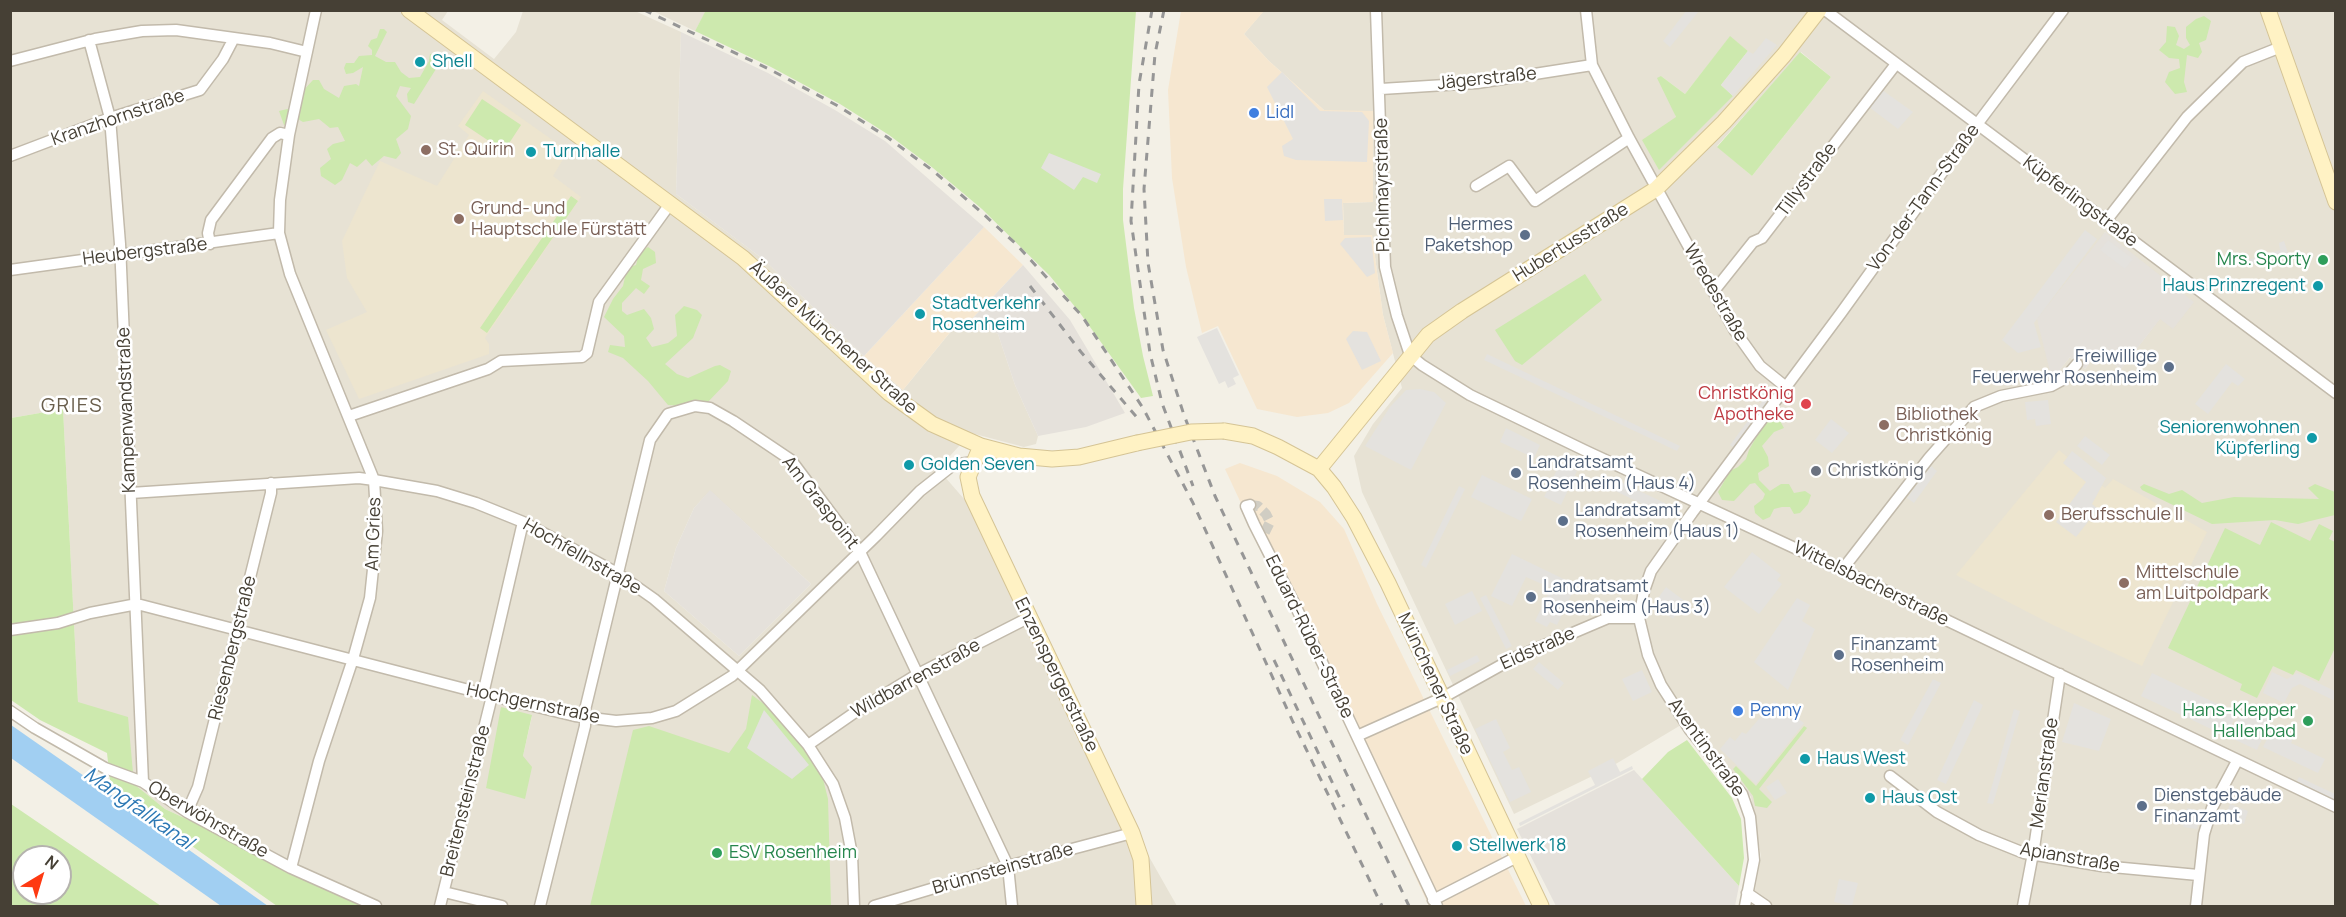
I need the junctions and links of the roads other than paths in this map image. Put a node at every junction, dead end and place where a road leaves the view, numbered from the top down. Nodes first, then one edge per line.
1 (316, 10) edge
2 (410, 10) edge
3 (1376, 10) edge
4 (1586, 10) edge
5 (1819, 10) edge
6 (1825, 10) edge
7 (2063, 10) edge
8 (2268, 10) edge
9 (234, 38) junction
10 (89, 40) junction
11 (2281, 47) junction
12 (307, 52) junction
13 (10, 61) edge
14 (1896, 64) junction
15 (1593, 65) junction
16 (1381, 89) junction
17 (110, 118) junction
18 (1976, 125) junction
19 (289, 135) junction
20 (1629, 138) junction
21 (10, 156) edge
22 (1476, 186) dead end
23 (1656, 189) junction
24 (2335, 201) edge
25 (670, 204) junction
26 (2106, 221) junction
27 (279, 233) junction
28 (210, 244) junction
29 (121, 255) junction
30 (10, 270) edge
31 (1714, 291) junction
32 (1410, 355) junction
33 (2077, 364) dead end
34 (1786, 387) junction
35 (2336, 393) edge
36 (349, 416) junction
37 (981, 446) junction
38 (973, 462) junction
39 (1319, 469) junction
40 (374, 480) junction
41 (271, 483) junction
42 (131, 493) junction
43 (1700, 503) junction
44 (1250, 505) dead end
45 (523, 522) junction
46 (860, 552) junction
47 (1842, 570) junction
48 (617, 573) junction
49 (137, 604) junction
50 (1028, 618) junction
51 (1640, 618) junction
52 (10, 630) edge
53 (237, 631) junction
54 (353, 659) junction
55 (739, 670) junction
56 (918, 674) junction
57 (2060, 674) junction
58 (488, 695) junction
59 (1442, 698) junction
60 (10, 711) edge
61 (585, 717) junction
62 (1356, 736) junction
63 (808, 745) junction
64 (2237, 760) junction
65 (1890, 776) dead end
66 (143, 782) junction
67 (2336, 807) edge
68 (187, 812) junction
69 (1132, 833) junction
70 (2032, 855) junction
71 (1517, 857) junction
72 (1008, 866) junction
73 (291, 868) junction
74 (2198, 876) junction
75 (444, 892) junction
76 (1748, 893) junction
77 (1435, 903) edge
78 (376, 906) edge
79 (440, 906) edge
80 (501, 906) edge
81 (540, 906) edge
82 (854, 906) edge
83 (874, 906) edge
84 (1012, 906) edge
85 (1144, 906) edge
86 (1541, 906) edge
87 (1745, 906) edge
88 (1766, 906) edge
89 (2023, 906) edge
90 (2196, 906) edge

1 - 12 street, Am Gries
2 - 25 main road, Äußere Münchener Straße
3 - 16 street, Pichlmayrstraße
4 - 15 street, Wredestraße
5 - 23 main road, Hubertusstraße
6 - 14 street, Küpferlingstraße
7 - 18 street, Von-der-Tann-Straße
8 - 11 main road
9 - 10 street
9 - 12 street
9 - 17 street, Kranzhornstraße
10 - 13 street
10 - 17 street, Kampenwandstraße
11 - 24 main road
11 - 26 street
12 - 19 street, Am Gries
14 - 18 street, Küpferlingstraße
14 - 31 street, Tillystraße
15 - 16 street, Jägerstraße
15 - 20 street, Wredestraße
16 - 32 street, Pichlmayrstraße
17 - 21 street, Kranzhornstraße
17 - 29 street, Kampenwandstraße
18 - 26 street, Küpferlingstraße
18 - 34 street, Von-der-Tann-Straße
19 - 27 street, Am Gries
19 - 28 street
20 - 22 street
20 - 23 street, Wredestraße
23 - 31 street, Wredestraße
23 - 32 main road, Hubertusstraße
25 - 36 street
25 - 37 main road, Äußere Münchener Straße
26 - 35 street, Küpferlingstraße
27 - 28 street, Heubergstraße
27 - 36 street, Am Gries
28 - 29 street, Heubergstraße
29 - 30 street, Heubergstraße
29 - 42 street, Kampenwandstraße
31 - 34 street, Wredestraße
32 - 39 main road, Hubertusstraße
32 - 43 street, Wittelsbacherstraße
33 - 47 street
34 - 43 street, Von-der-Tann-Straße
36 - 40 street, Am Gries
37 - 38 main road, Enzenspergerstraße
37 - 39 main road, Äußere Münchener Straße, bridge
38 - 46 street, Hochgernstraße
38 - 50 main road, Enzenspergerstraße
39 - 59 main road, Münchener Straße
40 - 41 street, Hochfellnstraße
40 - 45 street, Hochfellnstraße
40 - 54 street, Am Gries
41 - 42 street, Hochfellnstraße
41 - 53 street, Riesenbergstraße
42 - 49 street, Kampenwandstraße
43 - 47 street, Wittelsbacherstraße
43 - 51 street, Aventinstraße
44 - 62 street, Eduard-Rüber-Straße
45 - 48 street, Hochfellnstraße
45 - 58 street, Breitensteinstraße
46 - 48 street, Am Graspoint
46 - 55 street, Hochgernstraße
46 - 56 street, Am Graspoint
47 - 57 street, Wittelsbacherstraße
48 - 55 street, Hochfellnstraße
48 - 61 street, Am Graspoint
49 - 52 street, Hochgernstraße
49 - 53 street, Hochgernstraße
49 - 66 street, Kampenwandstraße
50 - 56 street, Wildbarrenstraße
50 - 69 main road, Enzenspergerstraße
51 - 59 street, Eidstraße
51 - 76 street, Aventinstraße
53 - 54 street, Hochgernstraße
53 - 68 street, Riesenbergstraße
54 - 58 street, Hochgernstraße
54 - 73 street, Am Gries
55 - 61 street, Hochgernstraße
55 - 63 street, Hochfellnstraße
56 - 63 street, Wildbarrenstraße
56 - 72 street, Am Graspoint
57 - 64 street, Wittelsbacherstraße
57 - 70 street, Merianstraße
58 - 61 street, Hochgernstraße
58 - 75 street, Breitensteinstraße
59 - 62 street, Eduard-Rüber-Straße
59 - 71 main road, Münchener Straße
60 - 66 street, Oberwöhrstraße
61 - 81 street, Am Graspoint
62 - 77 street, Eduard-Rüber-Straße
63 - 82 street, Hochfellnstraße
64 - 67 street, Wittelsbacherstraße
64 - 74 street
65 - 70 street, Apianstraße
66 - 68 street, Oberwöhrstraße
68 - 73 street, Oberwöhrstraße
69 - 72 street, Brünnsteinstraße
69 - 85 main road, Enzenspergerstraße
70 - 74 street, Apianstraße
70 - 89 street, Merianstraße
71 - 77 street, Eduard-Rüber-Straße
71 - 86 main road, Münchener Straße
72 - 83 street, Brünnsteinstraße
72 - 84 street, Am Graspoint
73 - 78 street, Oberwöhrstraße
74 - 90 street
75 - 79 street, Breitensteinstraße
75 - 80 street
76 - 87 street, Aventinstraße
76 - 88 street

